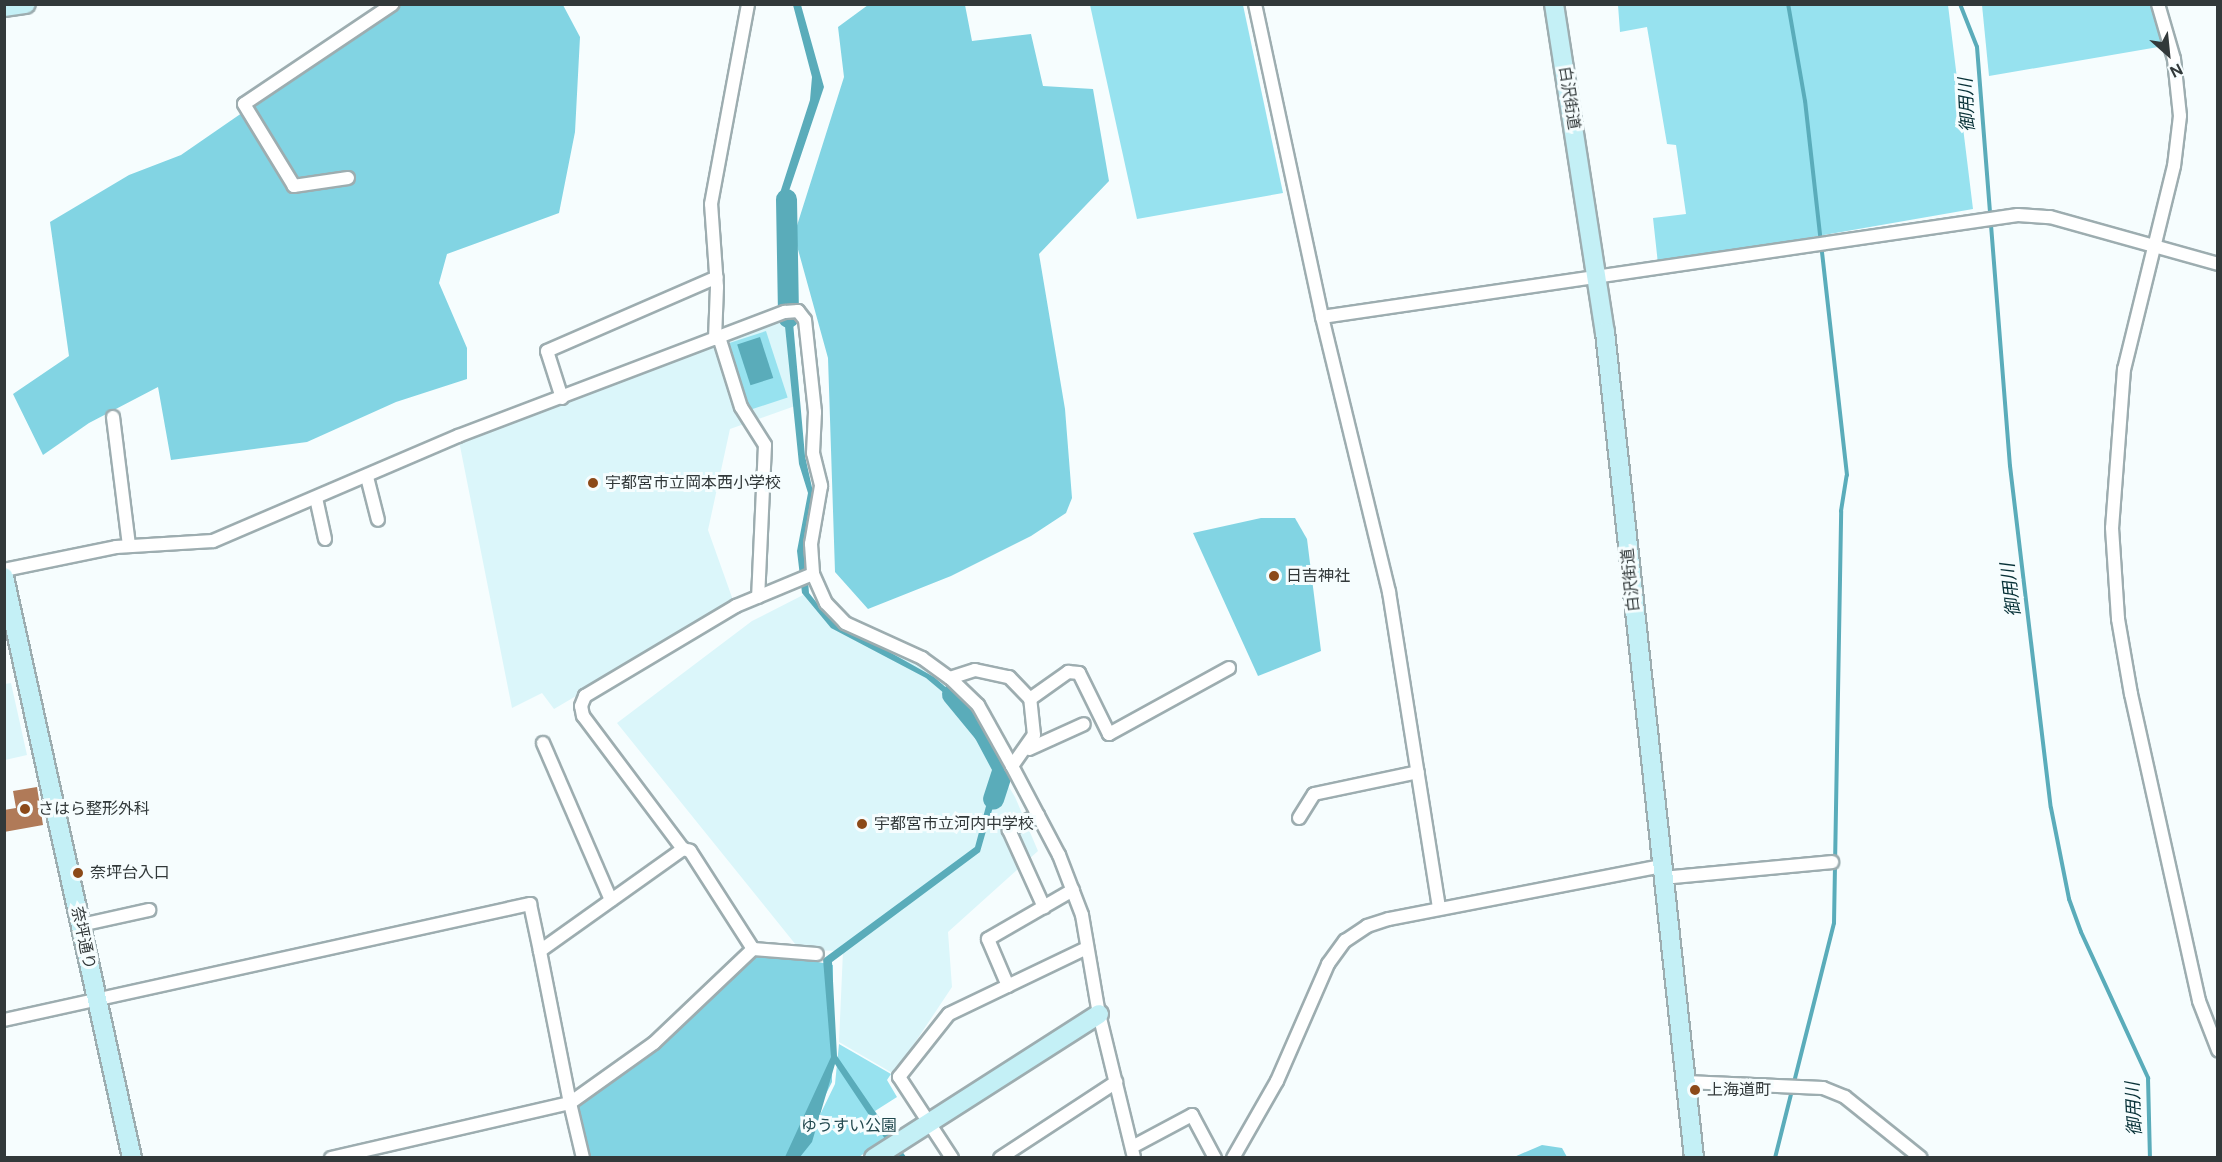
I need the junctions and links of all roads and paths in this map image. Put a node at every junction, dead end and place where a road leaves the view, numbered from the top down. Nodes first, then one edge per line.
1 (26, 4) edge
2 (393, 4) edge
3 (748, 4) edge
4 (1255, 4) edge
5 (1554, 4) edge
6 (2158, 4) edge
7 (4, 8) edge
8 (348, 178) dead end
9 (2154, 246) junction
10 (2217, 264) edge
11 (1597, 277) junction
12 (717, 278) junction
13 (1322, 317) junction
14 (717, 338) junction
15 (562, 398) junction
16 (113, 417) dead end
17 (367, 477) junction
18 (316, 498) junction
19 (378, 520) dead end
20 (324, 538) dead end
21 (129, 545) junction
22 (4, 570) edge
23 (807, 576) junction
24 (4, 577) edge
25 (758, 597) junction
26 (12, 645) edge
27 (1229, 668) dead end
28 (951, 678) junction
29 (1030, 699) junction
30 (1084, 723) dead end
31 (543, 743) dead end
32 (1029, 749) junction
33 (1012, 766) junction
34 (1418, 772) junction
35 (1038, 815) junction
36 (1299, 818) dead end
37 (683, 849) junction
38 (1832, 862) dead end
39 (1662, 872) junction
40 (1072, 890) junction
41 (611, 900) junction
42 (1044, 907) junction
43 (1439, 908) junction
44 (149, 910) dead end
45 (81, 925) junction
46 (1087, 948) junction
47 (753, 949) junction
48 (540, 951) junction
49 (817, 954) dead end
50 (1008, 986) junction
51 (97, 998) junction
52 (1099, 1014) junction
53 (4, 1020) edge
54 (2217, 1050) edge
55 (1116, 1082) junction
56 (1686, 1082) junction
57 (570, 1103) junction
58 (928, 1121) junction
59 (1133, 1152) edge
60 (132, 1158) edge
61 (331, 1158) edge
62 (583, 1158) edge
63 (874, 1158) edge
64 (952, 1158) edge
65 (1000, 1158) edge
66 (1215, 1158) edge
67 (1233, 1158) edge
68 (1694, 1158) edge
69 (1921, 1158) edge

1 - 7 main road
2 - 8 street
3 - 12 street
4 - 13 street
5 - 11 main road, 白沢街道
6 - 9 street
9 - 10 street
9 - 11 street
9 - 54 street
11 - 13 street
11 - 39 main road, 白沢街道
12 - 14 street
12 - 15 street
13 - 34 street
14 - 15 street
14 - 23 street
14 - 25 street
15 - 17 street
16 - 21 street
17 - 18 street
17 - 19 street
18 - 20 street
18 - 21 street
21 - 22 street
23 - 25 street
23 - 28 street
24 - 26 main road, 奈坪通り
25 - 37 street
26 - 45 main road, 奈坪通り
27 - 29 street
28 - 29 street
28 - 33 street
29 - 32 street
30 - 32 street
31 - 41 street
32 - 33 street
33 - 35 street
34 - 36 street
34 - 43 street
35 - 40 street
35 - 42 street
37 - 41 street
37 - 47 street
38 - 39 street
39 - 43 street
39 - 56 main road, 白沢街道
40 - 42 street
40 - 46 street
41 - 48 street
42 - 50 street
43 - 67 street
44 - 45 street
45 - 51 main road, 奈坪通り
46 - 50 street
46 - 52 street
47 - 49 street
47 - 57 street
48 - 51 street
48 - 57 street
50 - 58 street
51 - 53 street
51 - 60 main road, 奈坪通り
52 - 55 street
52 - 58 main road
55 - 59 street
55 - 65 street
56 - 68 main road, 白沢街道
56 - 69 street
57 - 61 street
57 - 62 street
58 - 63 main road
58 - 64 street
59 - 66 street

